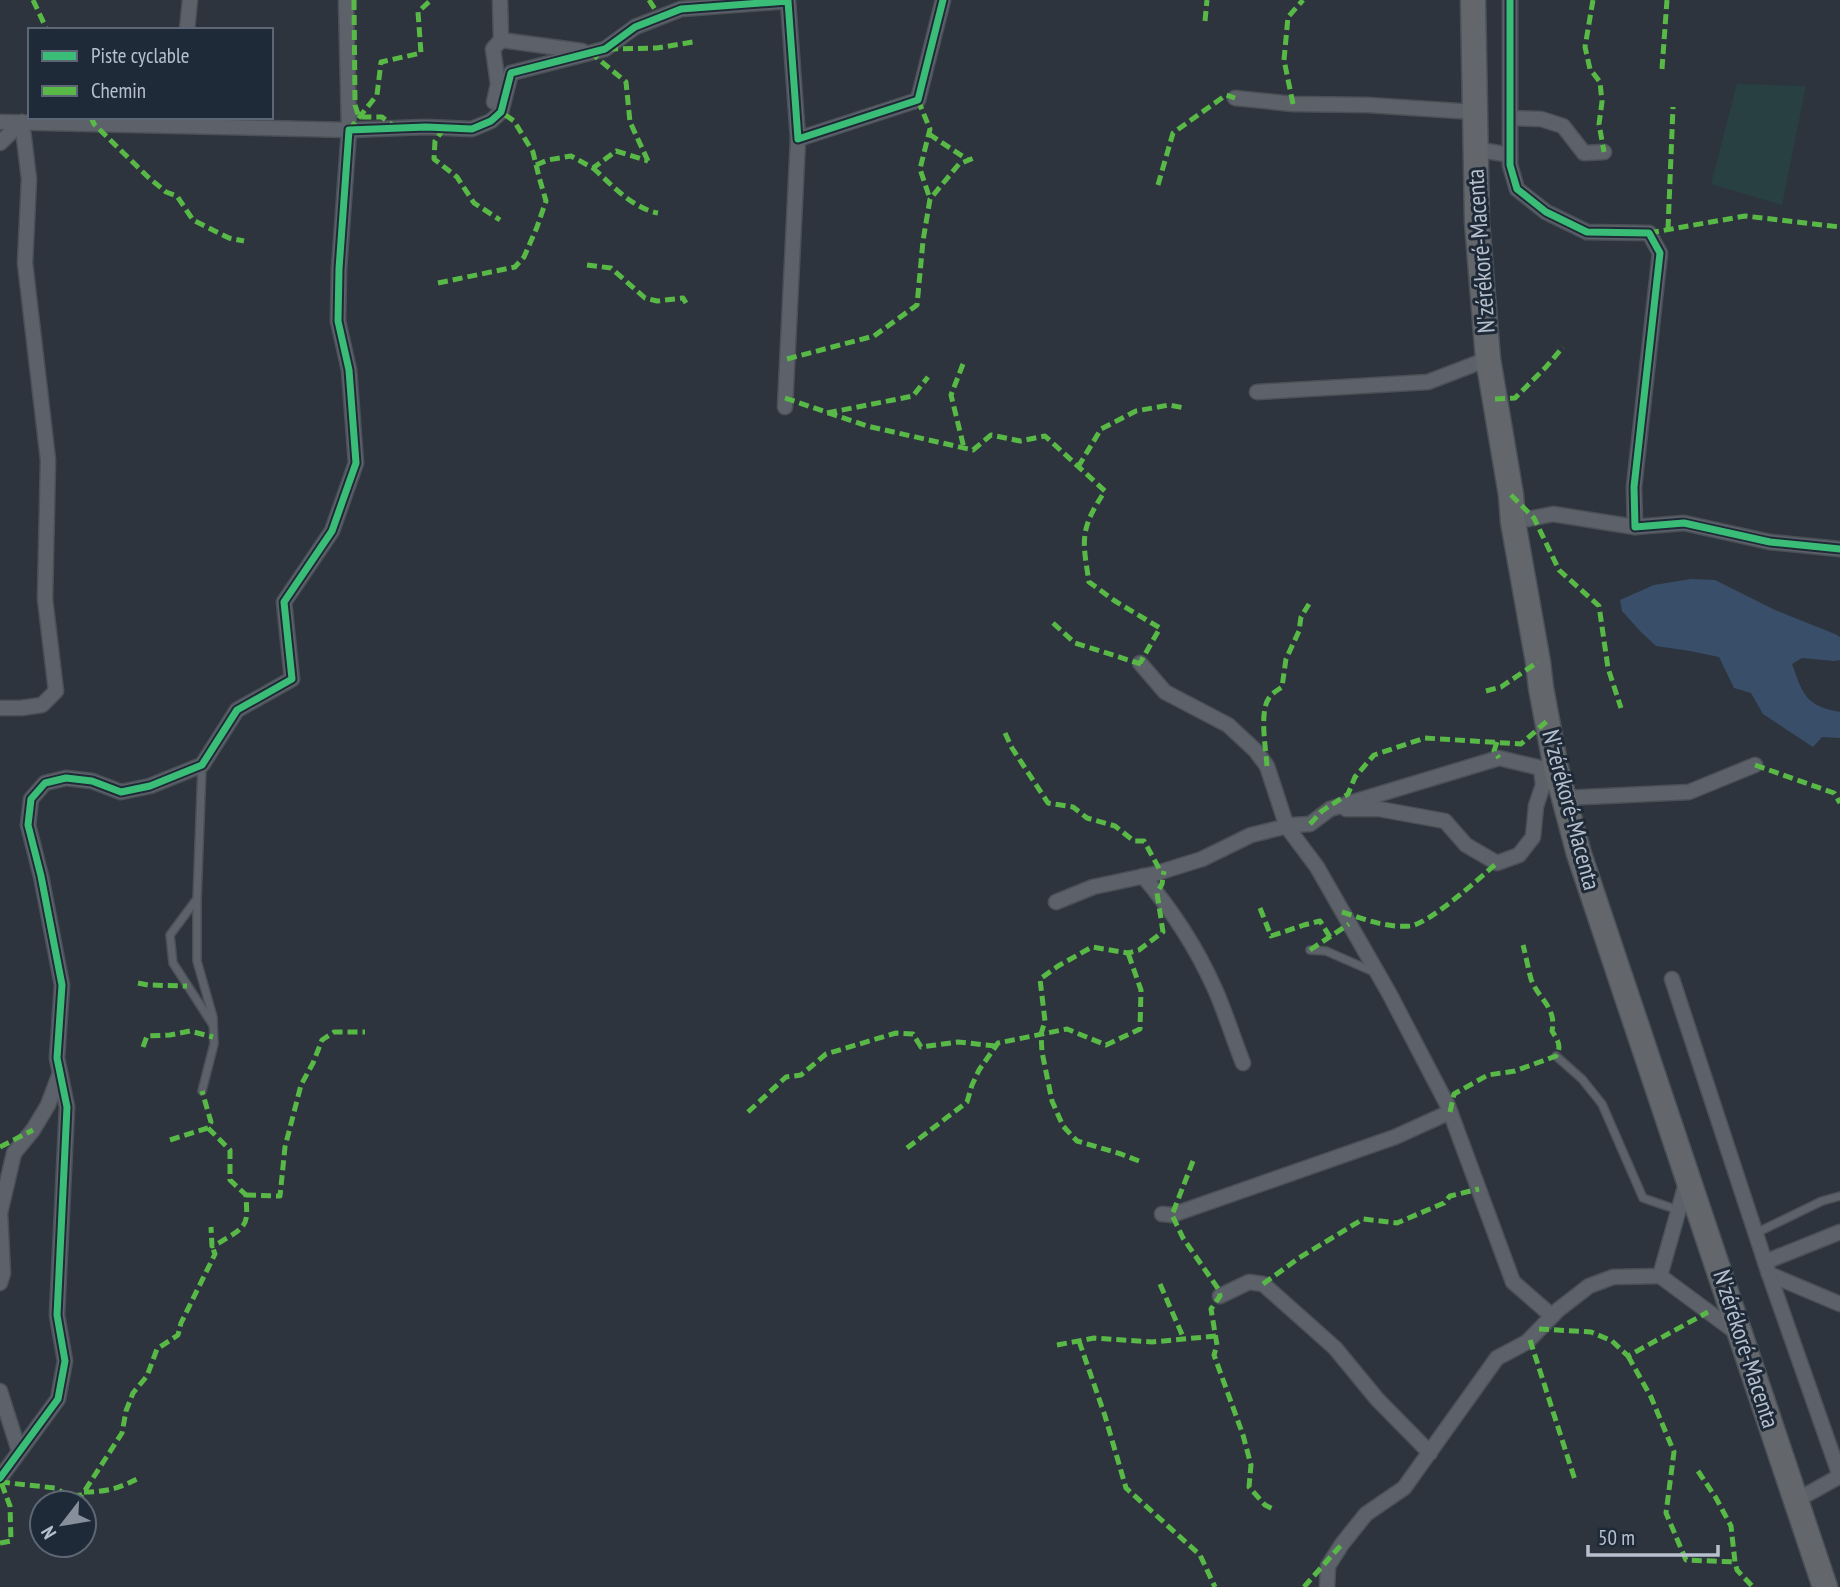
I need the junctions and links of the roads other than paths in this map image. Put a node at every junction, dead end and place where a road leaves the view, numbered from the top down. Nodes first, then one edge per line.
1 (190, 0) edge
2 (346, 0) edge
3 (500, 0) edge
4 (788, 0) edge
5 (943, 0) edge
6 (1473, 0) edge
7 (1510, 0) edge
8 (187, 28) edge
9 (501, 40) junction
10 (590, 52) junction
11 (1236, 98) dead end
12 (1474, 112) junction
13 (1510, 118) junction
14 (491, 121) junction
15 (0, 122) edge
16 (22, 122) junction
17 (177, 122) edge
18 (349, 130) junction
19 (798, 139) junction
20 (0, 143) edge
21 (1475, 149) junction
22 (1604, 152) dead end
23 (1510, 155) junction
24 (1488, 359) junction
25 (1257, 392) dead end
26 (785, 407) dead end
27 (1513, 522) junction
28 (1635, 527) junction
29 (1840, 549) edge
30 (1140, 663) dead end
31 (0, 708) edge
32 (202, 765) junction
33 (1755, 765) dead end
34 (1549, 768) junction
35 (1564, 798) junction
36 (1331, 809) junction
37 (1287, 827) junction
38 (1143, 876) junction
39 (197, 900) junction
40 (1056, 902) dead end
41 (1310, 950) dead end
42 (1378, 974) junction
43 (1672, 979) dead end
44 (213, 1026) junction
45 (1556, 1056) dead end
46 (1243, 1063) dead end
47 (60, 1073) junction
48 (202, 1091) dead end
49 (1450, 1112) junction
50 (1688, 1176) junction
51 (1840, 1196) edge
52 (1678, 1210) junction
53 (1162, 1214) dead end
54 (1840, 1232) edge
55 (1756, 1233) junction
56 (1767, 1268) junction
57 (1660, 1276) junction
58 (0, 1283) edge
59 (1220, 1296) dead end
60 (1840, 1304) edge
61 (1552, 1316) junction
62 (1742, 1337) junction
63 (0, 1391) edge
64 (19, 1451) junction
65 (1430, 1453) junction
66 (1840, 1476) edge
67 (0, 1478) edge
68 (1797, 1500) junction
69 (1327, 1587) edge
70 (1825, 1587) edge

1 - 8 street
2 - 18 street
3 - 9 street
4 - 10 street
4 - 19 street
5 - 19 street
6 - 12 highway, N'zérékoré-Macenta
7 - 13 street
9 - 10 street
9 - 14 street
10 - 14 street
11 - 12 street
12 - 21 highway, N'zérékoré-Macenta
13 - 22 street
13 - 23 street
14 - 18 street
15 - 16 street
16 - 17 street
16 - 20 street
16 - 31 street
17 - 18 street
18 - 32 street
19 - 26 street
21 - 23 street
21 - 24 highway, N'zérékoré-Macenta
23 - 28 street
24 - 25 street
24 - 27 highway, N'zérékoré-Macenta
27 - 28 street
27 - 34 highway, N'zérékoré-Macenta
28 - 29 street
30 - 37 street
32 - 39 lane
32 - 47 street
33 - 35 street
34 - 35 highway, N'zérékoré-Macenta
34 - 36 street
34 - 36 street
35 - 50 highway, N'zérékoré-Macenta
36 - 37 street
37 - 38 street
37 - 42 street
38 - 40 street
38 - 46 street
39 - 44 lane
39 - 44 lane
41 - 42 lane
42 - 49 street
43 - 55 street
44 - 48 lane
45 - 52 lane
47 - 58 street
47 - 64 street
49 - 53 street
49 - 61 street
50 - 52 street
50 - 62 highway, N'zérékoré-Macenta
51 - 55 lane
52 - 57 street
54 - 56 street
55 - 56 street
56 - 60 street
56 - 66 street
57 - 61 street
57 - 62 street
59 - 65 street
61 - 65 street
62 - 68 highway, N'zérékoré-Macenta
63 - 64 street
64 - 67 street
65 - 69 street
66 - 68 street
68 - 70 highway, N'zérékoré-Macenta

